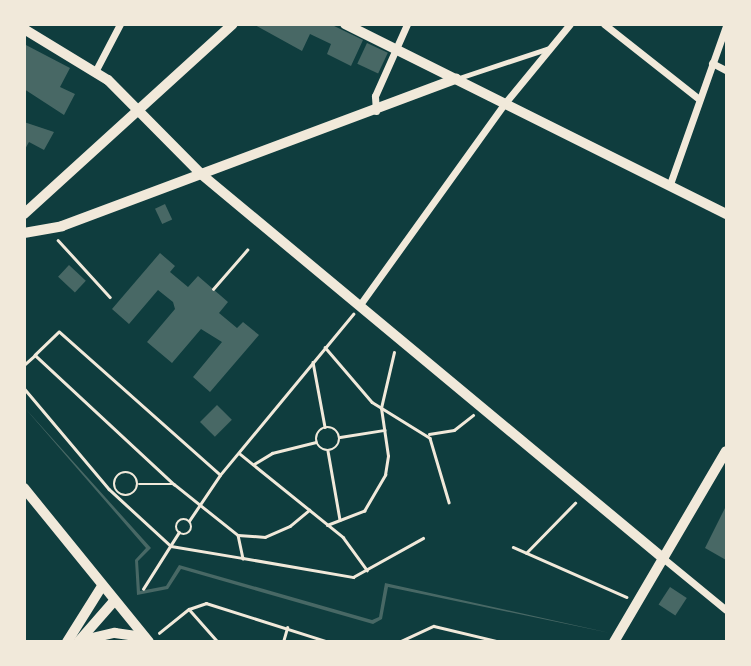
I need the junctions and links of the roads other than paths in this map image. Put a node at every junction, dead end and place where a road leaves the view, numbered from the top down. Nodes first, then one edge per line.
1 (120, 24) edge
2 (233, 24) edge
3 (345, 24) edge
4 (407, 24) edge
5 (570, 24) edge
6 (604, 24) edge
7 (726, 26) edge
8 (24, 29) edge
9 (393, 48) junction
10 (549, 48) junction
11 (712, 63) junction
12 (96, 70) junction
13 (726, 70) edge
14 (456, 79) junction
15 (699, 99) junction
16 (505, 103) junction
17 (137, 112) junction
18 (376, 112) junction
19 (201, 174) junction
20 (670, 184) junction
21 (24, 214) edge
22 (726, 214) edge
23 (24, 233) edge
24 (359, 306) junction
25 (726, 451) edge
26 (24, 488) edge
27 (664, 559) junction
28 (102, 586) junction
29 (114, 601) junction
30 (726, 610) edge
31 (147, 640) edge
32 (79, 641) edge
33 (67, 642) edge
34 (614, 642) edge

1 - 12 street
2 - 17 main road
3 - 9 street
4 - 9 street
5 - 10 street
6 - 15 street
7 - 11 street
8 - 12 street
9 - 14 street
9 - 18 street
10 - 14 street
10 - 16 street
11 - 13 street
11 - 15 street
12 - 17 street
14 - 16 street
14 - 18 street
15 - 20 street
16 - 20 street
16 - 24 street
17 - 19 street
17 - 21 main road
18 - 19 street
19 - 23 street
19 - 24 street
20 - 22 street
24 - 27 street
25 - 27 main road
26 - 28 main road
27 - 30 street
27 - 34 main road
28 - 29 main road
28 - 33 main road
29 - 31 main road
29 - 32 main road
31 - 32 main road

